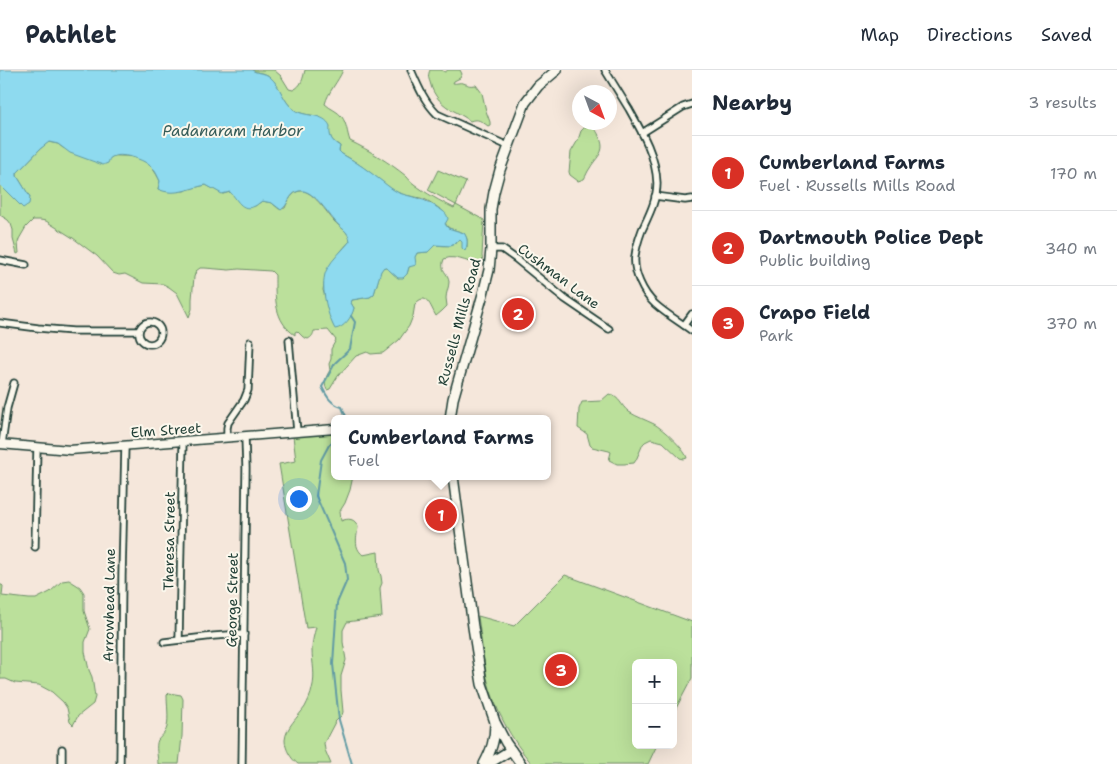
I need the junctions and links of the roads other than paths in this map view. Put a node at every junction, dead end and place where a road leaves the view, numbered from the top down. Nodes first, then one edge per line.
1 (411, 70) edge
2 (558, 70) edge
3 (605, 70) edge
4 (692, 104) edge
5 (642, 133) junction
6 (508, 146) junction
7 (656, 196) junction
8 (692, 199) edge
9 (491, 249) junction
10 (0, 260) edge
11 (26, 265) dead end
12 (692, 314) edge
13 (0, 323) edge
14 (684, 325) junction
15 (609, 329) dead end
16 (139, 331) junction
17 (692, 331) edge
18 (289, 340) dead end
19 (250, 342) dead end
20 (14, 383) dead end
21 (451, 415) edge
22 (331, 429) edge
23 (297, 432) junction
24 (245, 436) junction
25 (227, 438) junction
26 (183, 442) junction
27 (1, 444) edge
28 (125, 446) junction
29 (37, 447) junction
30 (454, 480) edge
31 (35, 547) dead end
32 (244, 634) junction
33 (179, 640) junction
34 (164, 642) dead end
35 (495, 722) junction
36 (62, 749) dead end
37 (511, 750) junction
38 (62, 764) edge
39 (120, 764) edge
40 (242, 764) edge
41 (484, 764) edge
42 (488, 764) edge
43 (521, 764) edge

1 - 6 street
2 - 6 main road, Russells Mills Road
3 - 5 street
4 - 5 street
5 - 7 street
6 - 9 main road, Russells Mills Road
7 - 8 street
7 - 14 street
9 - 15 street, Cushman Lane
9 - 21 main road, Russells Mills Road
10 - 11 street
12 - 14 street
13 - 16 street
14 - 17 street
16 - 16 street
18 - 23 street
19 - 25 street
20 - 27 street
22 - 23 street, Elm Street
23 - 24 street, Elm Street
24 - 25 street, Elm Street
24 - 32 street, George Street
25 - 26 street, Elm Street
26 - 28 street, Elm Street
26 - 33 street, Theresa Street
27 - 29 street, Elm Street
28 - 29 street, Elm Street
28 - 39 street, Arrowhead Lane
29 - 31 street
30 - 35 main road
32 - 33 street
32 - 40 street, George Street
33 - 34 street
35 - 37 main road
35 - 41 main road
36 - 38 street
37 - 42 main road
37 - 43 main road

